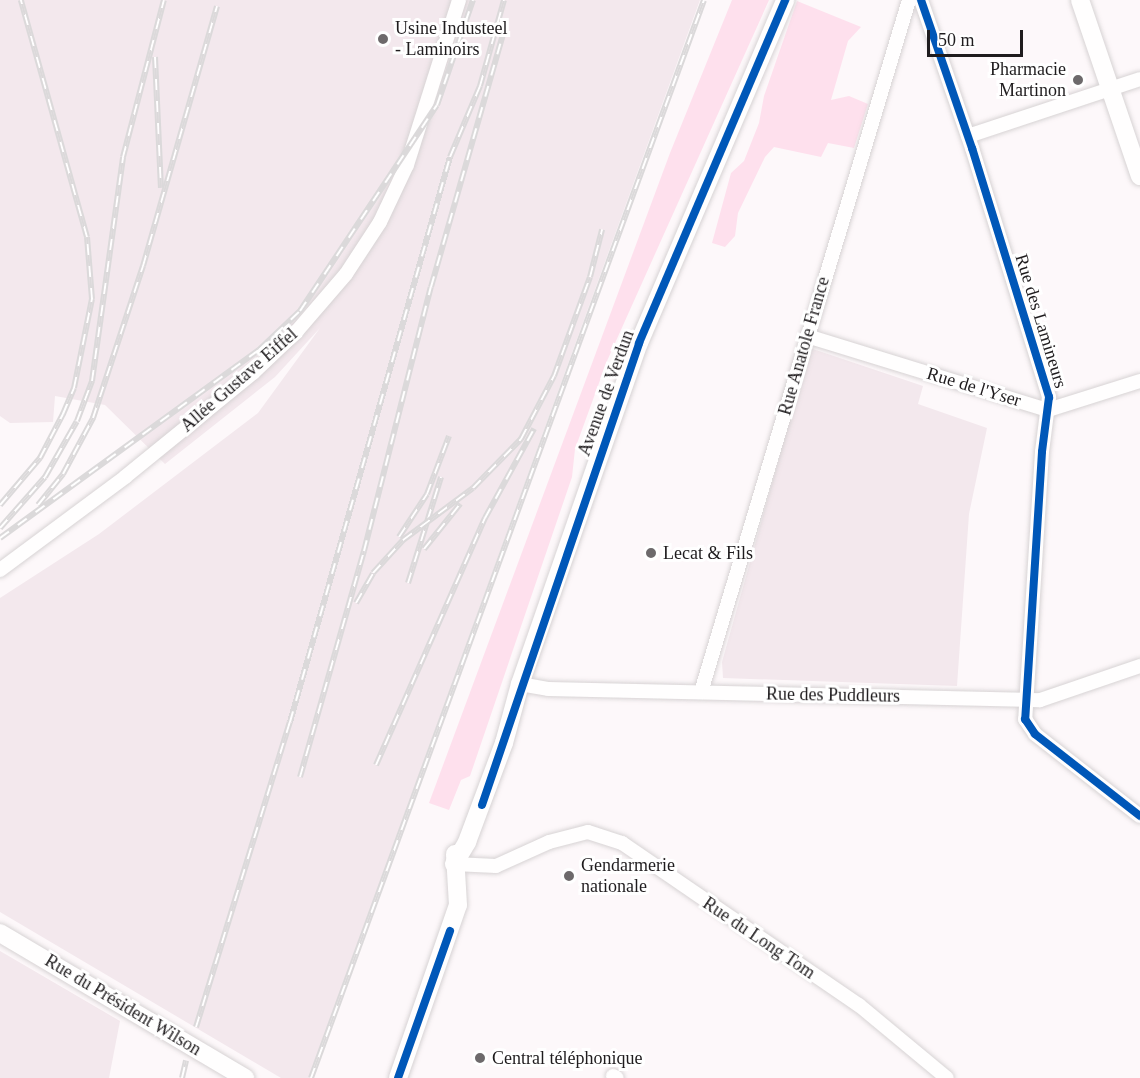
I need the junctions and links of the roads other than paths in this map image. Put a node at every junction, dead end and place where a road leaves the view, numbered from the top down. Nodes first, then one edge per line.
1 (459, 0) edge
2 (784, 0) edge
3 (909, 0) edge
4 (921, 0) edge
5 (1080, 0) edge
6 (1140, 79) edge
7 (1110, 88) junction
8 (968, 135) junction
9 (1140, 176) edge
10 (807, 336) junction
11 (1140, 381) edge
12 (1048, 410) junction
13 (0, 570) edge
14 (1140, 666) edge
15 (520, 684) junction
16 (701, 692) junction
17 (1024, 700) junction
18 (1140, 816) edge
19 (454, 864) junction
20 (0, 933) edge
21 (409, 1053) junction
22 (245, 1078) edge
23 (398, 1078) edge
24 (408, 1078) edge
25 (947, 1078) edge

1 - 13 street, Allée Gustave Eiffel
2 - 15 main road, Avenue de Verdun
3 - 10 street, Rue Anatole France
4 - 8 street, Rue des Lamineurs
5 - 7 main road
6 - 7 street
7 - 8 street
7 - 9 main road
8 - 12 street, Rue des Lamineurs
10 - 12 street, Rue de l'Yser
10 - 16 street, Rue Anatole France
11 - 12 street
12 - 17 street, Rue des Lamineurs
14 - 17 street, Rue des Puddleurs
15 - 16 street, Rue des Puddleurs
15 - 19 main road, Avenue de Verdun
16 - 17 street, Rue des Puddleurs
17 - 18 street, Rue des Lamineurs
19 - 21 main road, Avenue de Verdun
19 - 25 street, Rue du Long Tom
20 - 22 main road, Rue du Président Wilson
21 - 23 main road, Avenue de Verdun
21 - 24 main road, Avenue de Verdun

